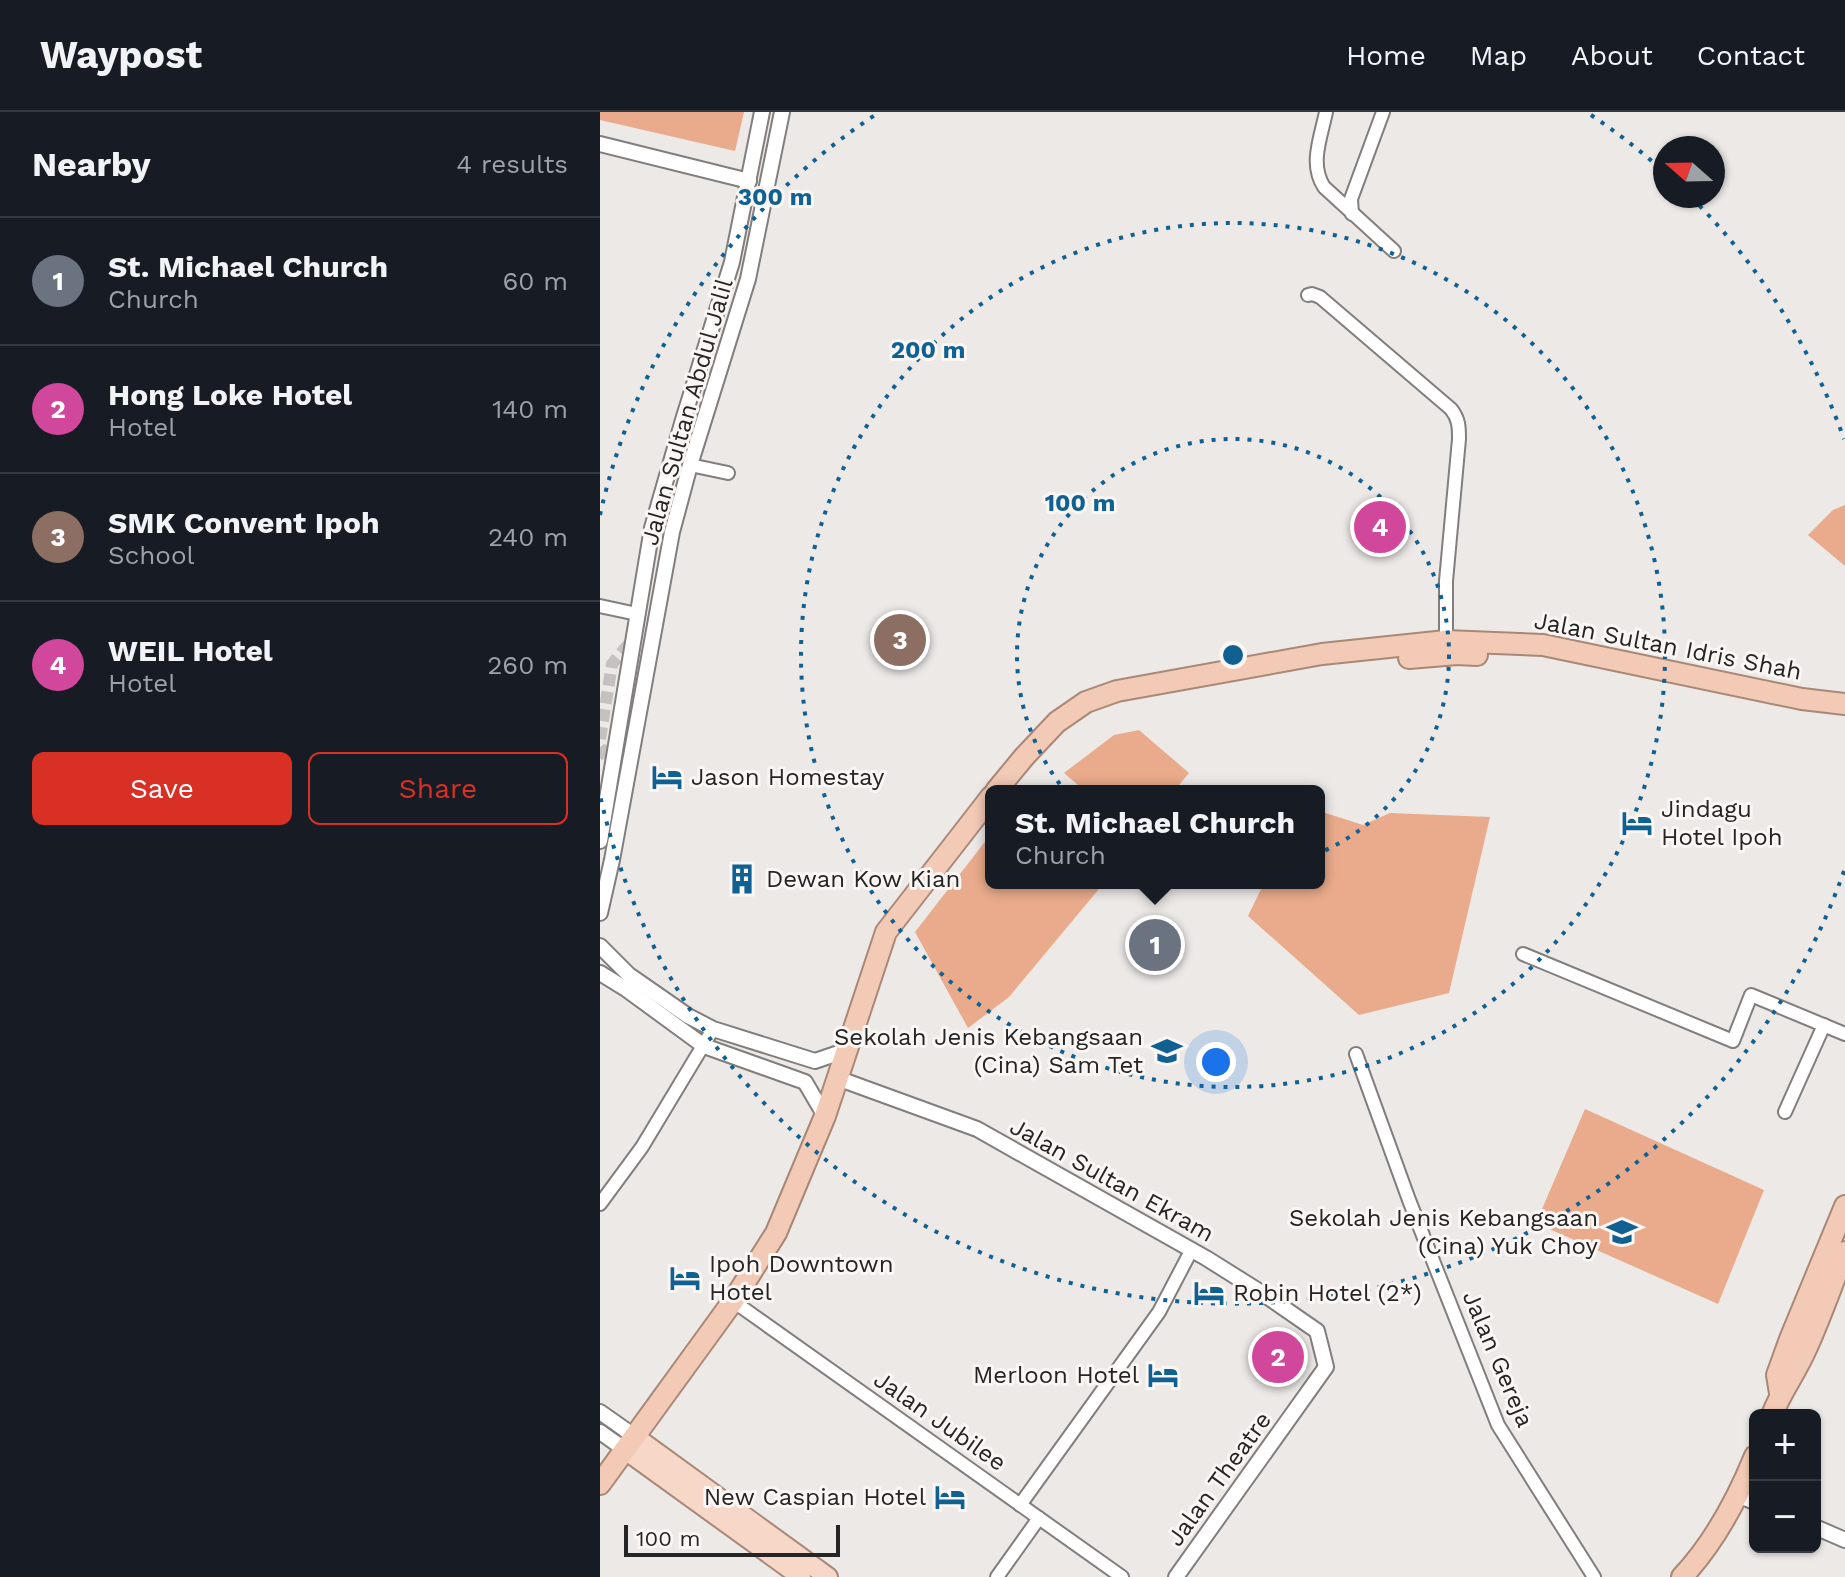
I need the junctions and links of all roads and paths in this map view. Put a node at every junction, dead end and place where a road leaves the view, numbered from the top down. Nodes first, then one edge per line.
1 (762, 112) edge
2 (1326, 112) edge
3 (1383, 112) edge
4 (781, 116) edge
5 (600, 144) edge
6 (749, 181) junction
7 (1352, 214) junction
8 (759, 224) junction
9 (1394, 251) dead end
10 (1308, 295) dead end
11 (690, 465) junction
12 (728, 473) dead end
13 (600, 606) edge
14 (637, 614) junction
15 (1446, 641) junction
16 (1526, 643) junction
17 (1290, 659) junction
18 (1802, 699) junction
19 (1845, 704) edge
20 (1845, 716) edge
21 (1001, 785) edge
22 (985, 805) edge
23 (600, 841) edge
24 (600, 913) edge
25 (600, 947) edge
26 (1523, 954) dead end
27 (600, 973) edge
28 (1824, 1025) junction
29 (713, 1029) junction
30 (1845, 1034) edge
31 (704, 1046) junction
32 (847, 1050) junction
33 (1356, 1054) dead end
34 (837, 1078) junction
35 (1785, 1112) dead end
36 (825, 1116) junction
37 (600, 1204) edge
38 (1845, 1206) edge
39 (1191, 1251) junction
40 (1845, 1252) edge
41 (733, 1301) junction
42 (1326, 1367) joint
43 (1780, 1393) junction
44 (1774, 1409) edge
45 (600, 1412) edge
46 (600, 1432) edge
47 (629, 1443) junction
48 (600, 1484) edge
49 (1747, 1499) edge
50 (1020, 1505) junction
51 (1039, 1518) junction
52 (1821, 1530) edge
53 (1845, 1540) edge
54 (801, 1577) edge
55 (828, 1577) edge
56 (997, 1577) edge
57 (1122, 1577) edge
58 (1176, 1577) edge
59 (1594, 1577) edge
60 (1682, 1577) edge

1 - 6 street, Jalan Sultan Abdul Jalil
2 - 7 street
3 - 7 street
4 - 6 street
4 - 8 street, Jalan Sultan Abdul Jalil
5 - 6 street
6 - 8 street
6 - 14 street, Jalan Sultan Abdul Jalil
7 - 9 street
8 - 11 street, Jalan Sultan Abdul Jalil
10 - 15 street
11 - 12 street
11 - 24 street, Jalan Sultan Abdul Jalil
13 - 14 street
14 - 23 street, Jalan Sultan Abdul Jalil
15 - 16 highway, Jalan Sultan Idris Shah
15 - 17 highway, Jalan Sultan Idris Shah
16 - 17 highway
16 - 18 highway, Jalan Sultan Idris Shah
17 - 21 highway, Jalan Sultan Idris Shah
18 - 19 highway, Jalan Sultan Idris Shah
18 - 20 highway
22 - 32 highway
25 - 29 street
26 - 28 street
27 - 31 street
28 - 30 street
28 - 35 street
29 - 31 street
29 - 32 street
31 - 36 street
31 - 37 street
32 - 34 highway
33 - 59 street, Jalan Gereja
34 - 36 highway
34 - 39 street, Jalan Sultan Ekram
36 - 41 highway
38 - 43 highway
39 - 42 street, Jalan Sultan Ekram
39 - 50 street
40 - 43 highway
41 - 47 highway
41 - 50 street, Jalan Jubilee
42 - 58 street, Jalan Theatre
43 - 44 highway
45 - 47 street
46 - 47 street
47 - 48 highway
47 - 54 main road
47 - 55 main road
49 - 60 highway
50 - 51 street, Jalan Jubilee
51 - 56 street
51 - 57 street, Jalan Jubilee
52 - 53 street

